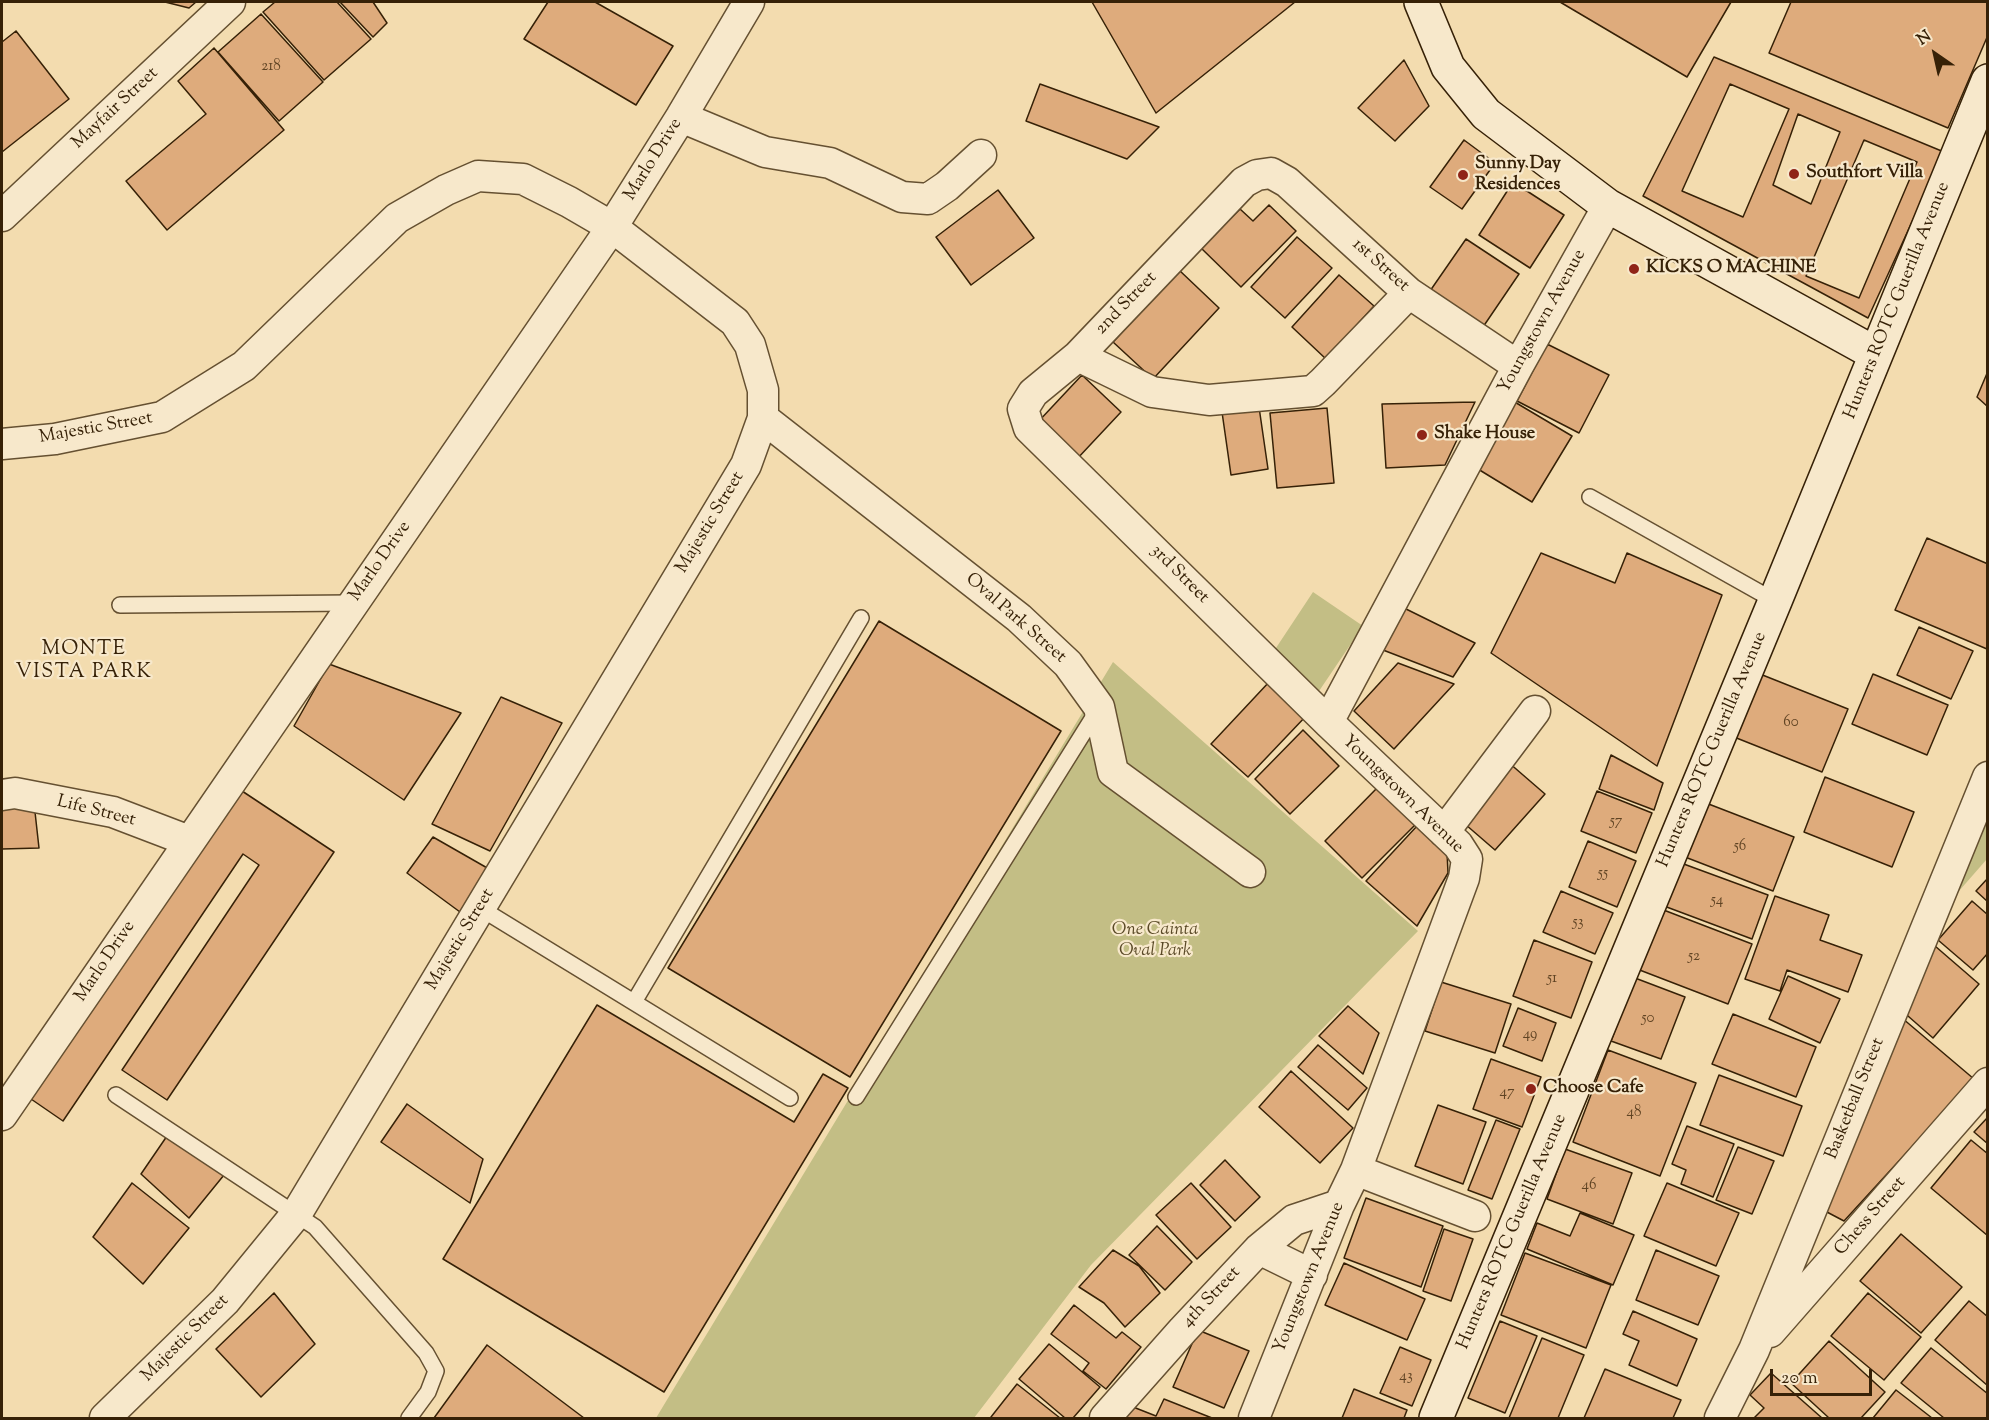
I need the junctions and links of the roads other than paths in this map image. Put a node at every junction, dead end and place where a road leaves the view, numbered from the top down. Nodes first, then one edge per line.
1 (230, 2) edge
2 (749, 2) edge
3 (1421, 2) edge
4 (1988, 81) edge
5 (681, 117) junction
6 (981, 154) dead end
7 (1244, 182) joint
8 (1608, 206) junction
9 (2, 216) edge
10 (612, 227) junction
11 (1409, 292) junction
12 (1876, 354) junction
13 (1078, 356) junction
14 (1518, 366) junction
15 (763, 417) junction
16 (1029, 428) joint
17 (2, 444) edge
18 (1590, 497) dead end
19 (1775, 601) junction
20 (353, 603) junction
21 (120, 605) dead end
22 (861, 618) dead end
23 (1099, 706) junction
24 (1535, 711) dead end
25 (1328, 722) junction
26 (1988, 777) edge
27 (2, 795) edge
28 (1444, 832) junction
29 (189, 841) junction
30 (1250, 872) dead end
31 (480, 908) junction
32 (634, 1002) junction
33 (1988, 1083) edge
34 (116, 1095) dead end
35 (856, 1097) dead end
36 (790, 1098) dead end
37 (2, 1115) edge
38 (1356, 1170) junction
39 (1339, 1205) junction
40 (297, 1213) junction
41 (1475, 1216) dead end
42 (1259, 1248) junction
43 (1312, 1275) junction
44 (1754, 1350) junction
45 (105, 1419) edge
46 (409, 1419) edge
47 (1105, 1419) edge
48 (1254, 1419) edge
49 (1436, 1419) edge
50 (1720, 1419) edge

1 - 9 street, Mayfair Street
2 - 5 street, Marlo Drive
3 - 8 street
4 - 12 street, Hunters ROTC Guerilla Avenue
5 - 6 street
5 - 10 street, Marlo Drive
7 - 11 street, 1st Street
7 - 13 street, 2nd Street
8 - 12 street
8 - 14 street, Youngstown Avenue
10 - 15 street, Majestic Street
10 - 17 street, Majestic Street
10 - 20 street, Marlo Drive
11 - 13 street
11 - 14 street, 1st Street
12 - 19 street, Hunters ROTC Guerilla Avenue
13 - 16 street, 2nd Street
14 - 25 street, Youngstown Avenue
15 - 23 street, Oval Park Street
15 - 31 street, Majestic Street
16 - 25 street, 3rd Street
18 - 19 lane
19 - 49 street, Hunters ROTC Guerilla Avenue
20 - 21 lane
20 - 29 street, Marlo Drive
22 - 32 lane
23 - 30 street, Oval Park Street
23 - 35 lane
24 - 28 street
25 - 28 street, Youngstown Avenue
26 - 44 street, Basketball Street
27 - 29 street, Life Street
28 - 38 street, Youngstown Avenue
29 - 37 street, Marlo Drive
31 - 32 lane
31 - 40 street, Majestic Street
32 - 36 lane
33 - 44 street, Chess Street
34 - 40 lane
38 - 39 street, Youngstown Avenue
38 - 41 street
39 - 42 street, 4th Street
39 - 43 street, Youngstown Avenue
40 - 45 street, Majestic Street
40 - 46 lane
42 - 43 street
42 - 47 street, 4th Street
43 - 48 street, Youngstown Avenue
44 - 50 street, Basketball Street

